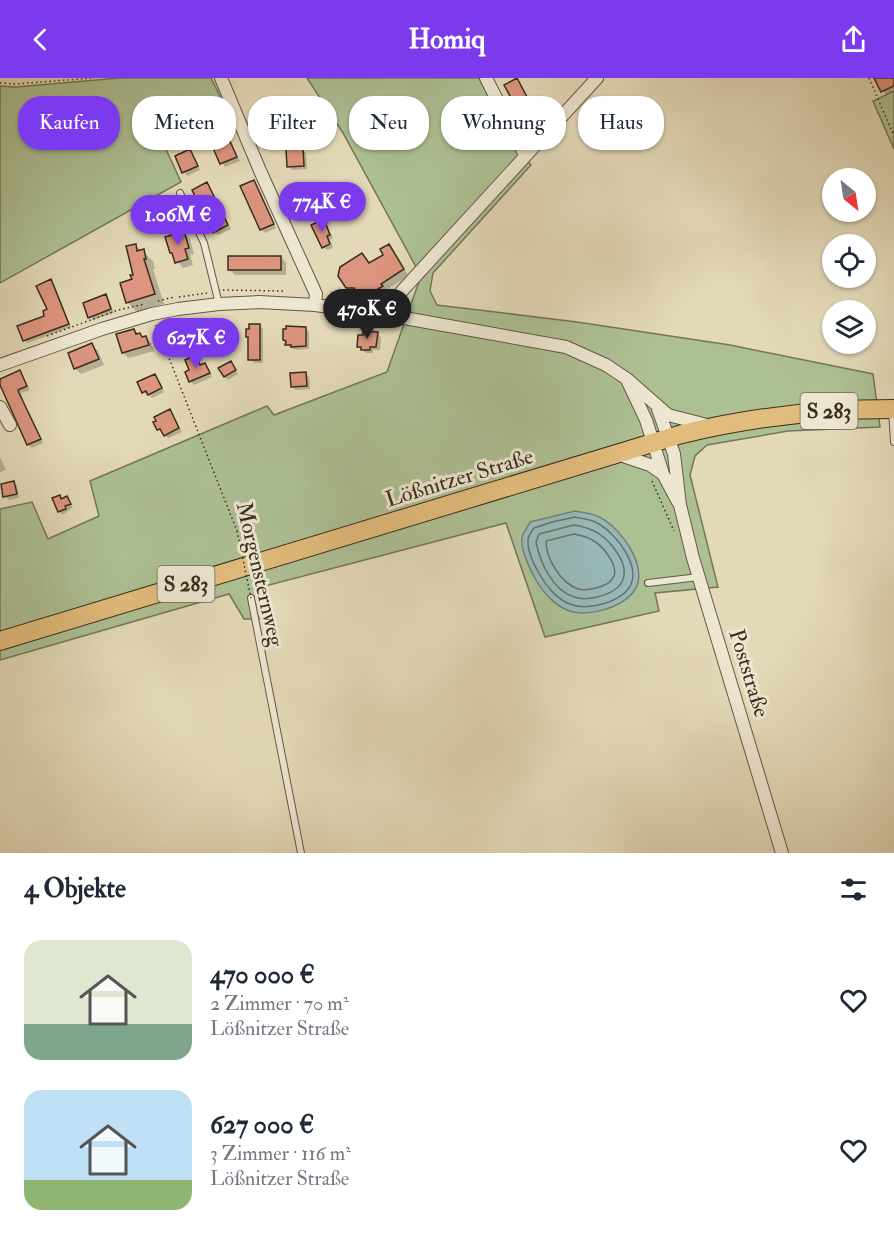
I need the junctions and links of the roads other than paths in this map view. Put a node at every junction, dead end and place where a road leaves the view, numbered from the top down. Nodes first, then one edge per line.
1 (221, 78) edge
2 (486, 78) edge
3 (597, 78) edge
4 (525, 155) junction
5 (180, 193) dead end
6 (219, 304) junction
7 (315, 305) junction
8 (393, 316) junction
9 (0, 365) edge
10 (627, 379) junction
11 (0, 406) edge
12 (658, 408) junction
13 (893, 409) edge
14 (10, 425) dead end
15 (714, 426) junction
16 (662, 440) junction
17 (894, 442) edge
18 (616, 454) junction
19 (663, 474) junction
20 (680, 505) junction
21 (699, 577) junction
22 (648, 583) dead end
23 (251, 598) road end
24 (0, 641) edge
25 (301, 853) edge
26 (782, 853) edge

1 - 7 street
2 - 4 street
3 - 4 street
4 - 8 street
5 - 6 lane
6 - 7 street
6 - 9 street
7 - 8 street
8 - 10 street
10 - 12 street
10 - 16 street
11 - 14 street
12 - 15 street
12 - 16 street
13 - 15 main road, S 283
13 - 17 lane
15 - 16 main road, S 283
16 - 18 main road, S 283
16 - 19 street, Poststraße
16 - 20 street, Poststraße
18 - 19 street
18 - 24 main road, Lößnitzer Straße / S 283
19 - 20 street, Poststraße
20 - 21 street, Poststraße
21 - 22 lane
21 - 26 street, Poststraße
23 - 25 lane, Morgensternweg

